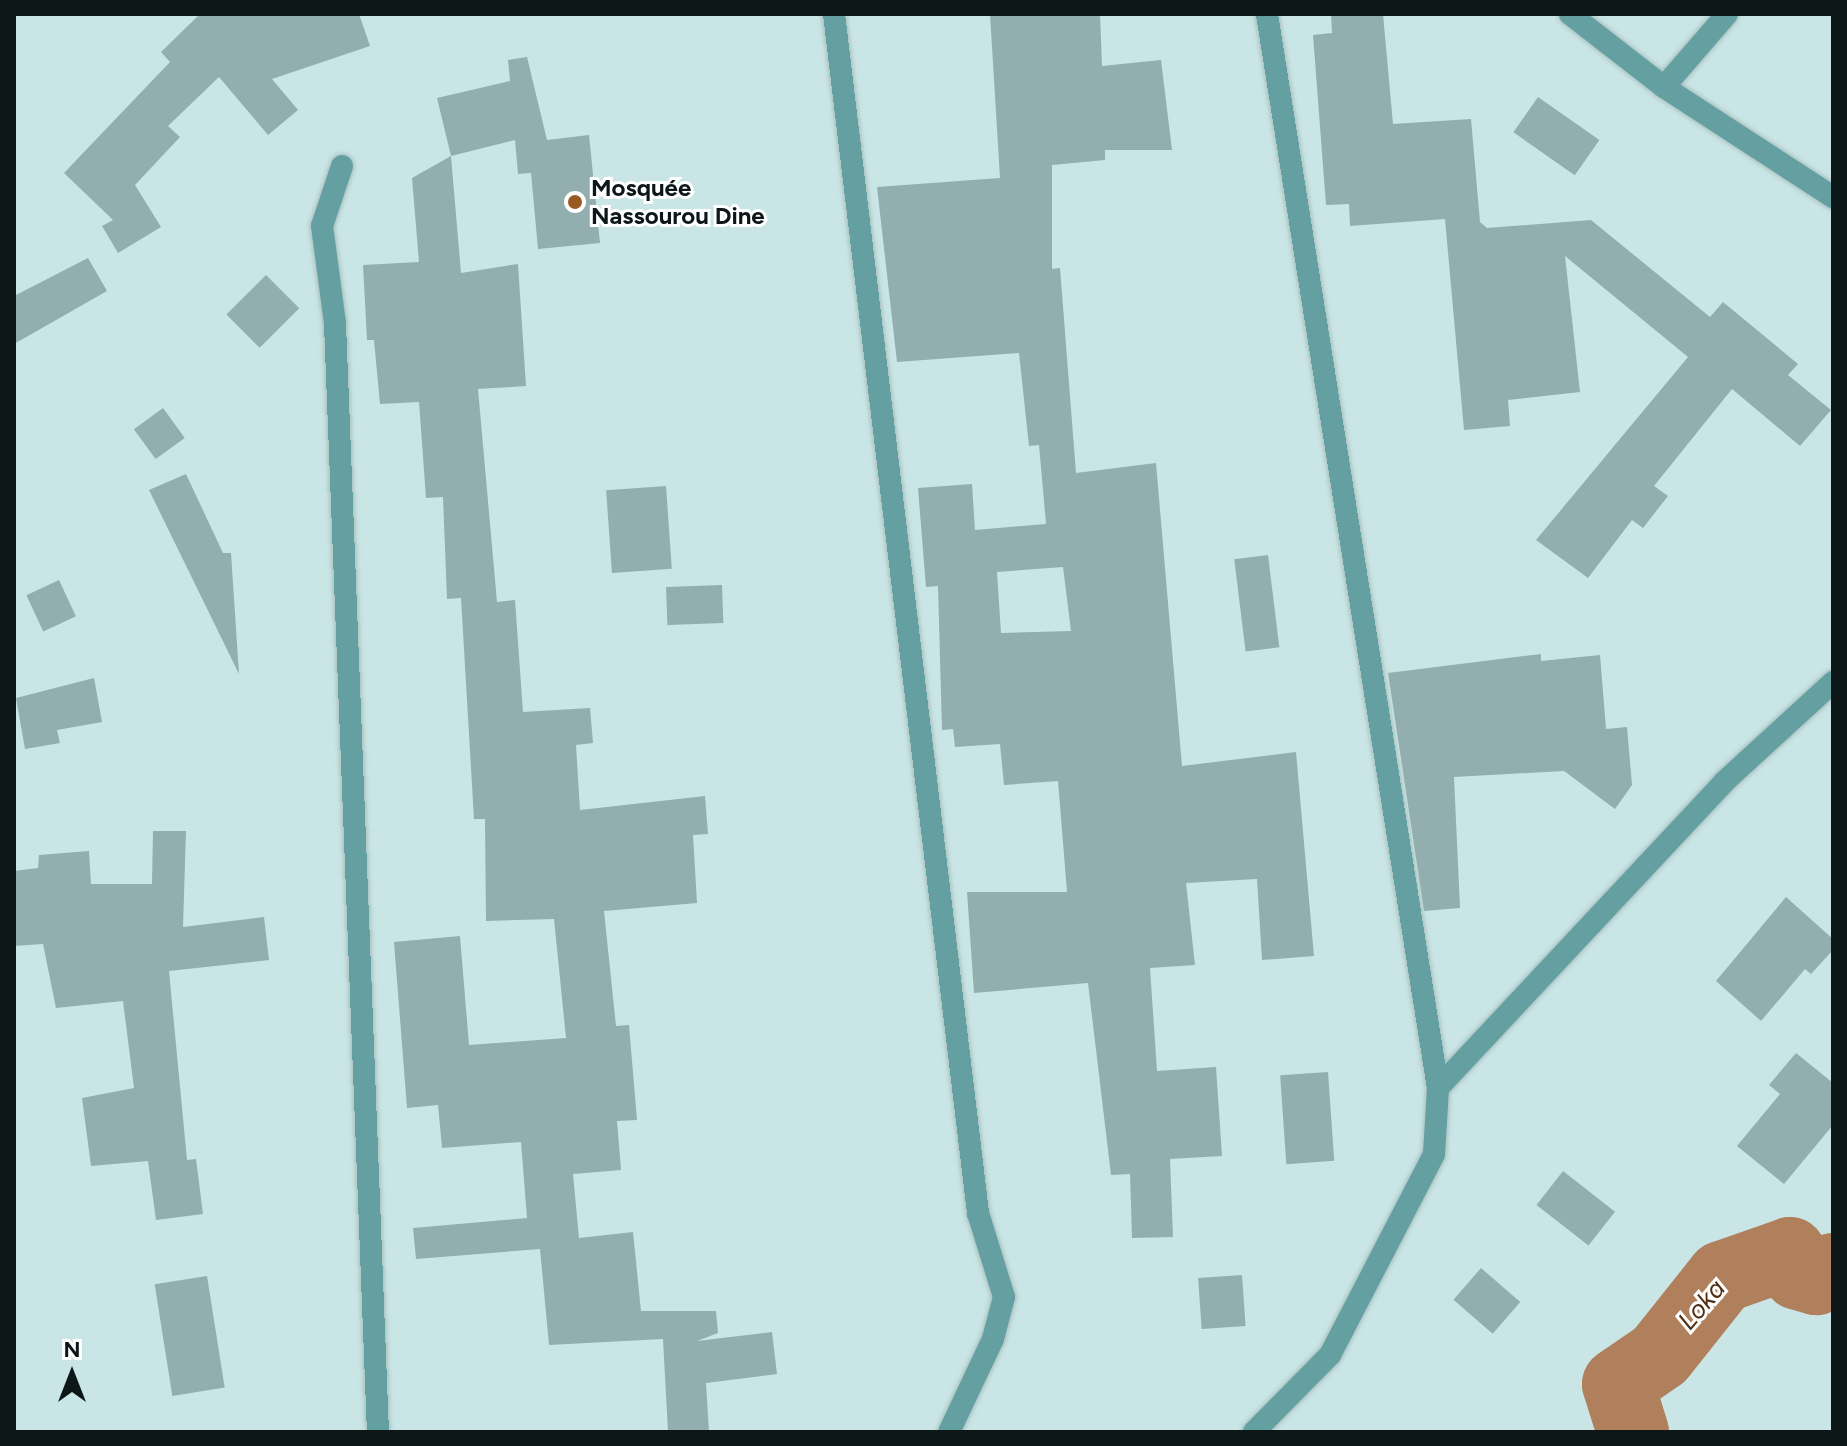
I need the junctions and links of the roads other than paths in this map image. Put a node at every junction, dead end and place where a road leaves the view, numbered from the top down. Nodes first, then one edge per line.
1 (834, 14) edge
2 (1267, 14) edge
3 (1570, 14) edge
4 (1727, 14) edge
5 (1664, 87) junction
6 (342, 166) dead end
7 (1833, 197) edge
8 (1833, 682) edge
9 (1438, 1088) junction
10 (378, 1432) edge
11 (949, 1432) edge
12 (1254, 1432) edge

1 - 11 street
2 - 9 street
3 - 5 street
4 - 5 street
5 - 7 street
6 - 10 street
8 - 9 street
9 - 12 street

